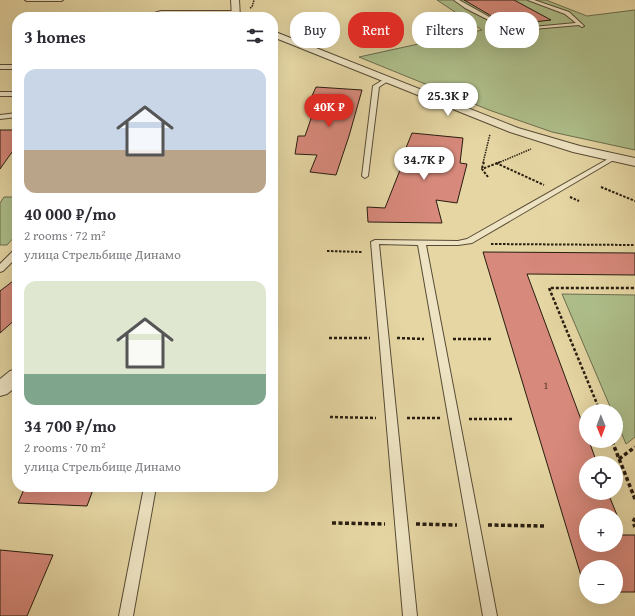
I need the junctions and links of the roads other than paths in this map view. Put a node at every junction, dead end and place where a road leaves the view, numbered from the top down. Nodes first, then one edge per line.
1 (27, 0) edge
2 (62, 0) edge
3 (235, 0) edge
4 (456, 0) edge
5 (530, 0) edge
6 (236, 12) edge
7 (278, 36) edge
8 (12, 67) edge
9 (0, 68) edge
10 (386, 80) junction
11 (0, 94) edge
12 (12, 94) edge
13 (12, 116) edge
14 (0, 117) edge
15 (615, 158) junction
16 (635, 162) edge
17 (365, 176) dead end
18 (421, 242) junction
19 (12, 257) edge
20 (0, 269) edge
21 (12, 380) edge
22 (0, 389) edge
23 (149, 492) edge
24 (126, 616) edge
25 (410, 616) edge
26 (490, 616) edge

1 - 2 lane
3 - 6 street
4 - 5 lane
7 - 10 street
8 - 9 lane
10 - 15 street
10 - 17 lane
11 - 12 lane
13 - 14 lane
15 - 16 street
15 - 18 lane
18 - 25 lane
18 - 26 lane
19 - 20 lane
21 - 22 street
23 - 24 lane

